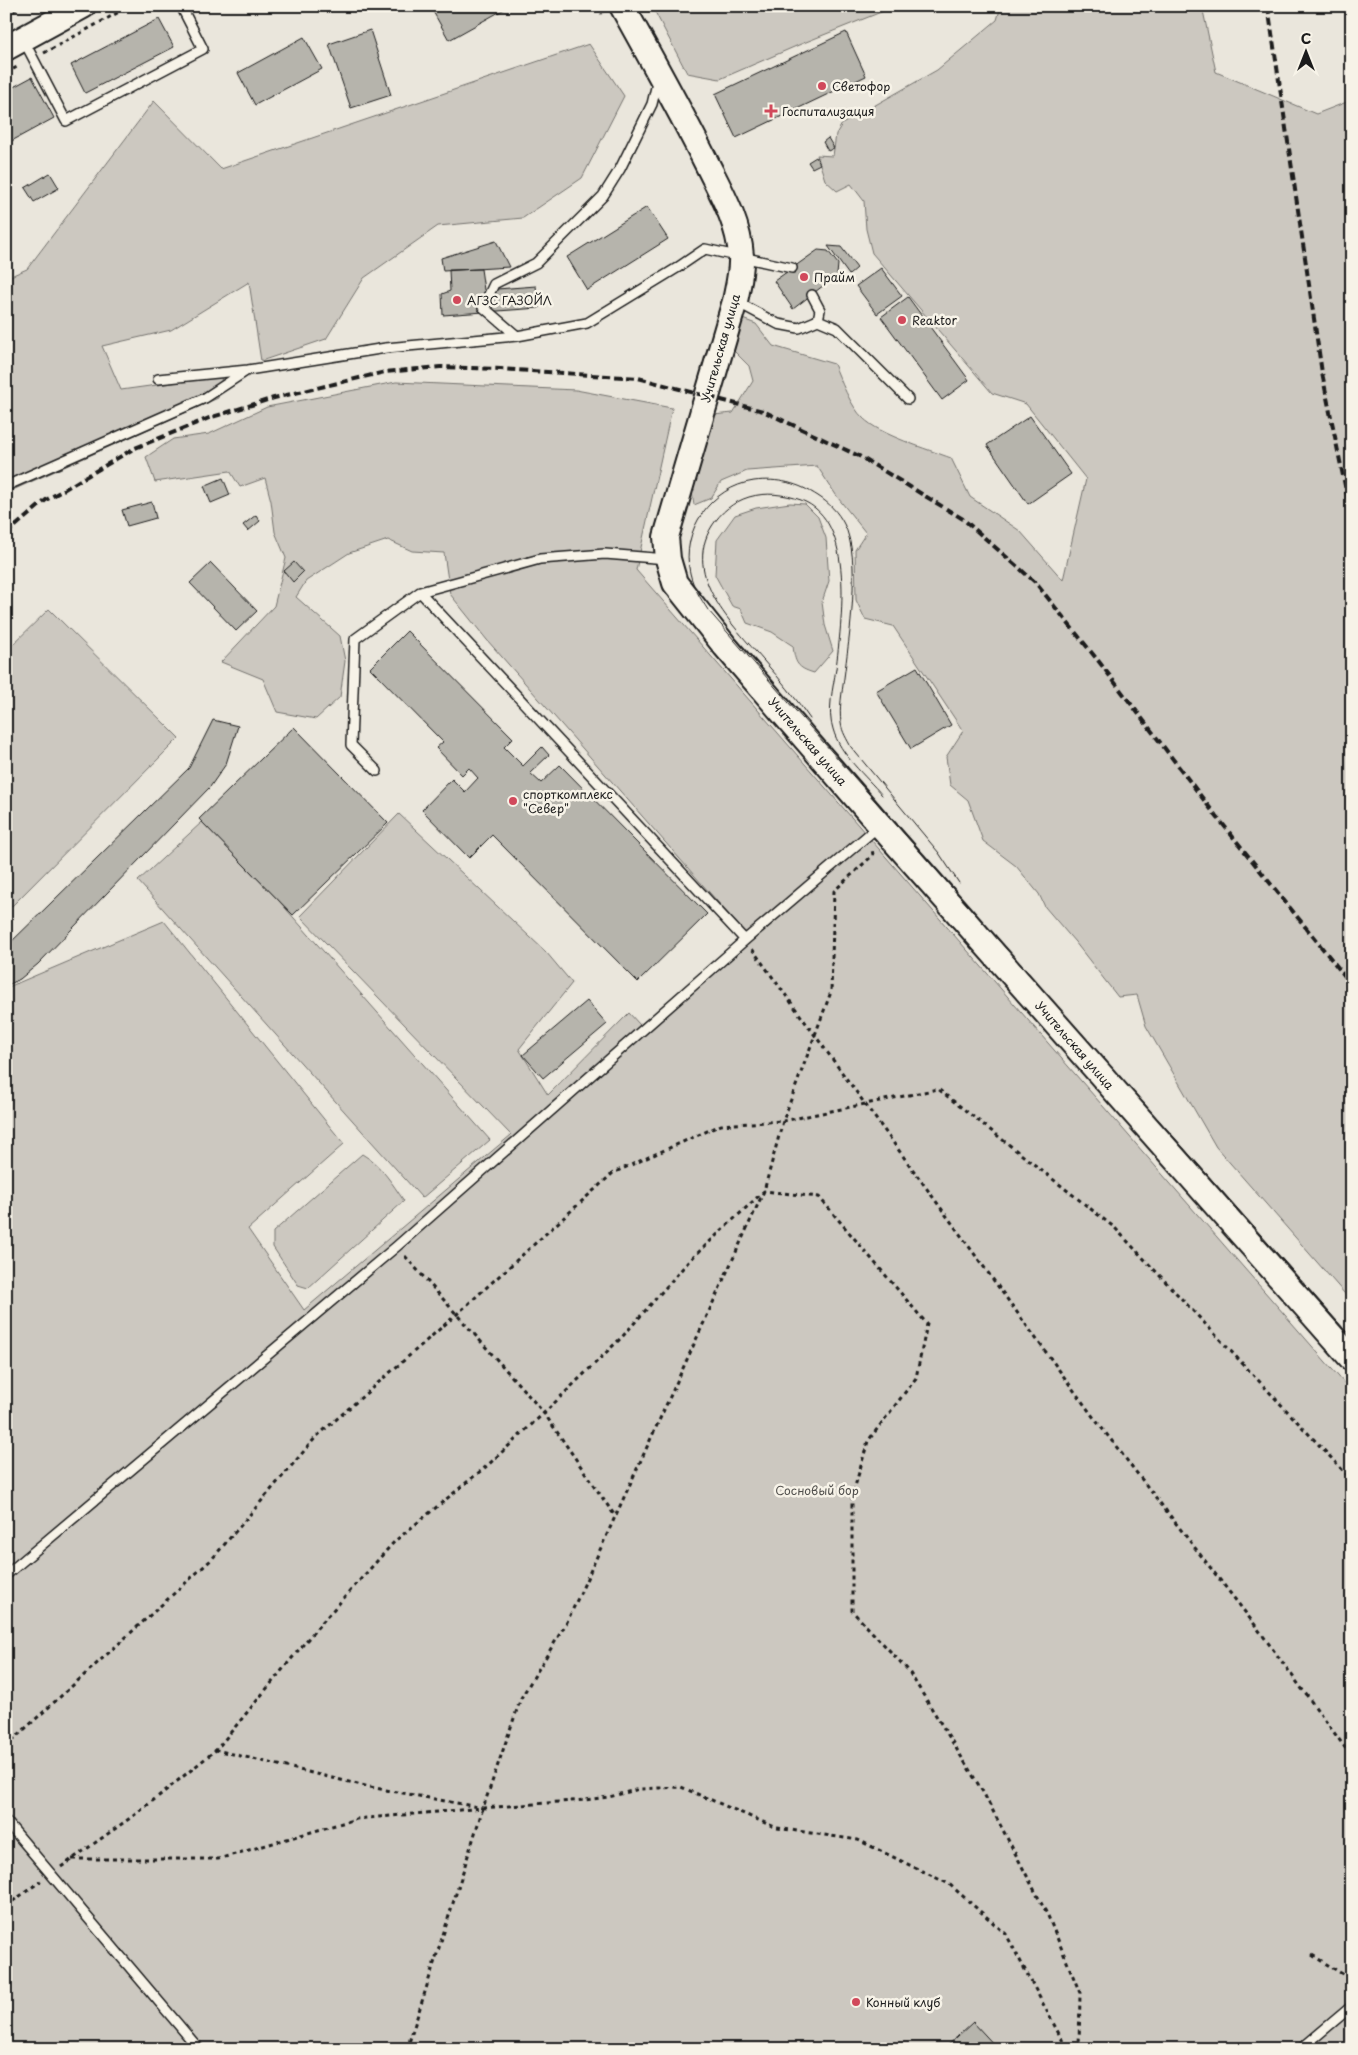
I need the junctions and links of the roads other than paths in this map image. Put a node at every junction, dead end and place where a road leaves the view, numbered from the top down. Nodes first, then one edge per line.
1 (83, 6) edge
2 (181, 6) edge
3 (622, 6) edge
4 (21, 48) edge
5 (660, 74) junction
6 (741, 256) junction
7 (792, 268) dead end
8 (812, 295) dead end
9 (735, 301) junction
10 (818, 320) junction
11 (517, 336) junction
12 (248, 370) junction
13 (158, 379) dead end
14 (908, 400) dead end
15 (6, 486) edge
16 (668, 559) junction
17 (420, 592) junction
18 (377, 771) dead end
19 (876, 829) junction
20 (745, 940) junction
21 (1352, 1359) edge
22 (6, 1575) edge
23 (6, 1821) edge
24 (1352, 2006) edge
25 (199, 2049) edge
26 (1301, 2049) edge

1 - 4 main road
2 - 4 lane
3 - 5 main road, Учительская улица
5 - 6 main road, Учительская улица
5 - 11 lane
6 - 7 lane
6 - 9 main road, Учительская улица
6 - 11 lane
8 - 10 lane
9 - 10 lane
9 - 16 main road, Учительская улица
10 - 14 lane
11 - 12 lane
12 - 13 lane
12 - 15 lane
16 - 17 lane
16 - 19 main road, Учительская улица
17 - 18 lane
17 - 20 lane
19 - 20 lane
19 - 21 main road, Учительская улица
20 - 22 lane
23 - 25 lane
24 - 26 lane

